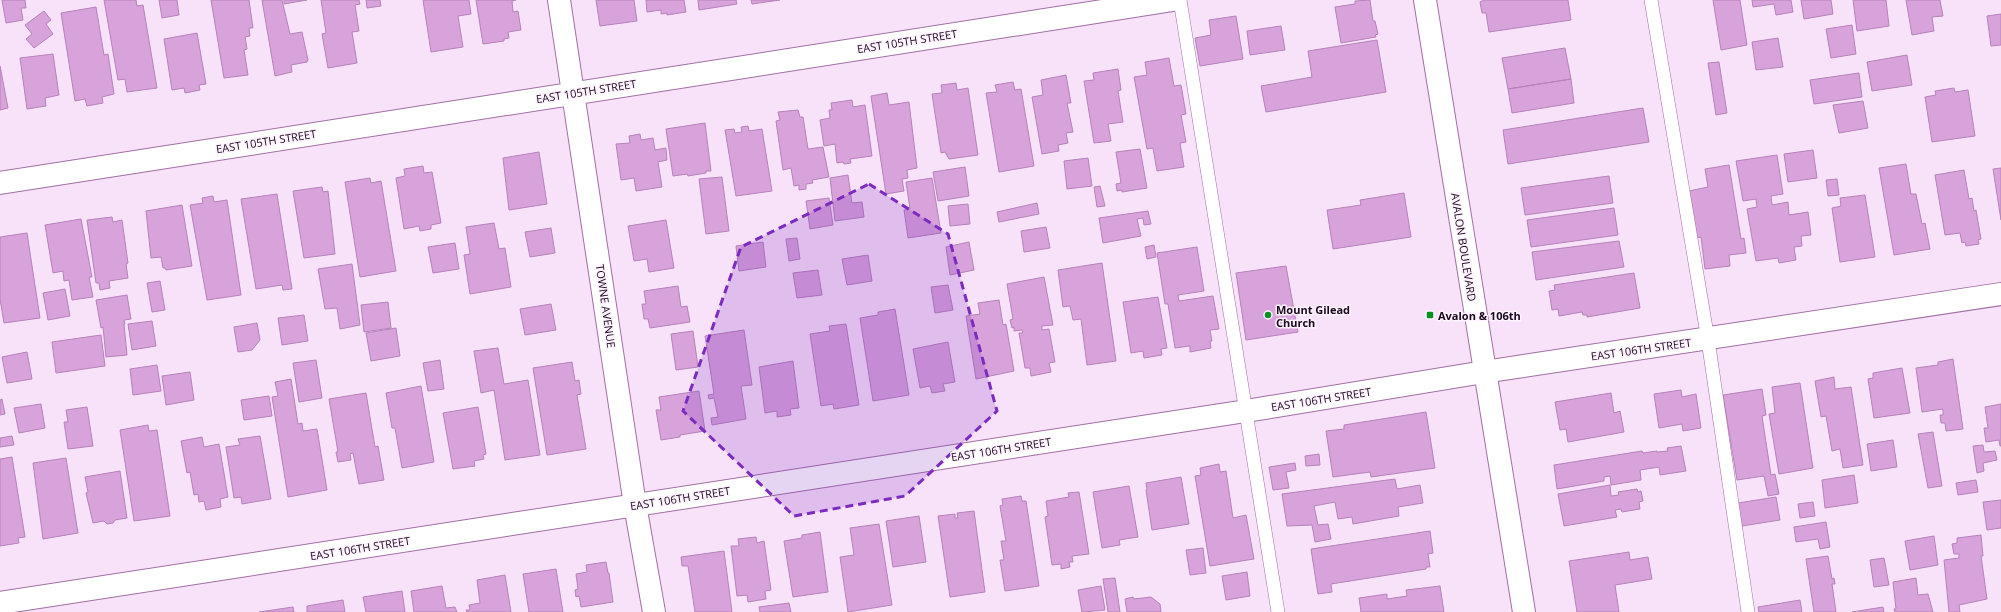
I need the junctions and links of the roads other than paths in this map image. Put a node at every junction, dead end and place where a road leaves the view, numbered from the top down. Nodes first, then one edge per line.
1 (559, 0) edge
2 (1173, 0) edge
3 (1180, 0) edge
4 (1425, 0) edge
5 (1651, 0) edge
6 (574, 92) junction
7 (0, 183) edge
8 (2001, 294) edge
9 (1708, 340) junction
10 (1484, 372) junction
11 (1246, 411) junction
12 (635, 505) junction
13 (0, 603) edge
14 (654, 612) edge
15 (1278, 612) edge
16 (1524, 612) edge
17 (1748, 612) edge

1 - 6 street, TOWNE AVENUE
2 - 6 street, EAST 105TH STREET
3 - 11 lane
4 - 10 street, AVALON BOULEVARD
5 - 9 lane
6 - 7 street, EAST 105TH STREET
6 - 12 street, TOWNE AVENUE
8 - 9 street, EAST 106TH STREET
9 - 10 street, EAST 106TH STREET
9 - 17 lane
10 - 11 street, EAST 106TH STREET
10 - 16 street, AVALON BOULEVARD
11 - 12 street, EAST 106TH STREET
11 - 15 lane
12 - 13 street, EAST 106TH STREET
12 - 14 street, TOWNE AVENUE

